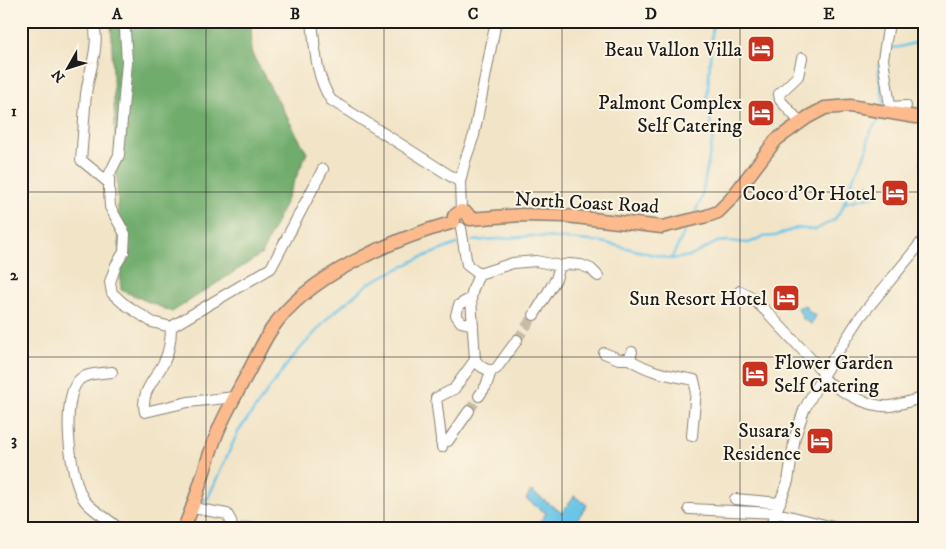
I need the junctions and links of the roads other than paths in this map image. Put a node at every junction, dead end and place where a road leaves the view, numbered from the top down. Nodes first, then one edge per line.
1 (93, 21) edge
2 (312, 21) edge
3 (496, 21) edge
4 (888, 21) edge
5 (125, 30) dead end
6 (802, 58) dead end
7 (906, 106) dead end
8 (891, 110) junction
9 (925, 117) edge
10 (800, 122) junction
11 (323, 168) dead end
12 (460, 182) junction
13 (109, 183) junction
14 (461, 220) junction
15 (925, 238) edge
16 (560, 266) junction
17 (479, 274) junction
18 (598, 276) dead end
19 (740, 291) dead end
20 (471, 298) junction
21 (534, 315) tunnel mouth
22 (473, 324) junction
23 (171, 327) junction
24 (517, 340) tunnel mouth
25 (604, 353) dead end
26 (475, 360) junction
27 (491, 371) junction
28 (112, 372) dead end
29 (823, 375) junction
30 (479, 396) tunnel mouth
31 (235, 397) junction
32 (925, 397) edge
33 (469, 411) tunnel mouth
34 (692, 436) dead end
35 (735, 499) dead end
36 (193, 508) junction
37 (778, 508) junction
38 (689, 509) dead end
39 (118, 528) edge
40 (184, 528) edge
41 (232, 528) edge
42 (770, 528) edge
43 (838, 528) edge

1 - 13 street
2 - 12 street
3 - 12 street
4 - 8 street
5 - 13 street
6 - 10 street
7 - 8 street
8 - 9 main road, North Coast Road
8 - 10 main road, North Coast Road
10 - 14 main road, North Coast Road
11 - 23 street
12 - 14 street
13 - 23 street
14 - 17 street
14 - 31 main road, North Coast Road
15 - 29 street
16 - 17 street
16 - 18 street
16 - 21 street
17 - 20 street
19 - 29 street
20 - 22 street
20 - 22 street
22 - 26 street
23 - 31 street
24 - 27 street
25 - 34 street
26 - 27 street
26 - 33 street
27 - 30 street
28 - 39 street
29 - 32 street
29 - 37 street
31 - 36 main road, North Coast Road
35 - 37 street
36 - 40 main road, North Coast Road
36 - 41 street
37 - 38 street
37 - 42 street
37 - 43 street

